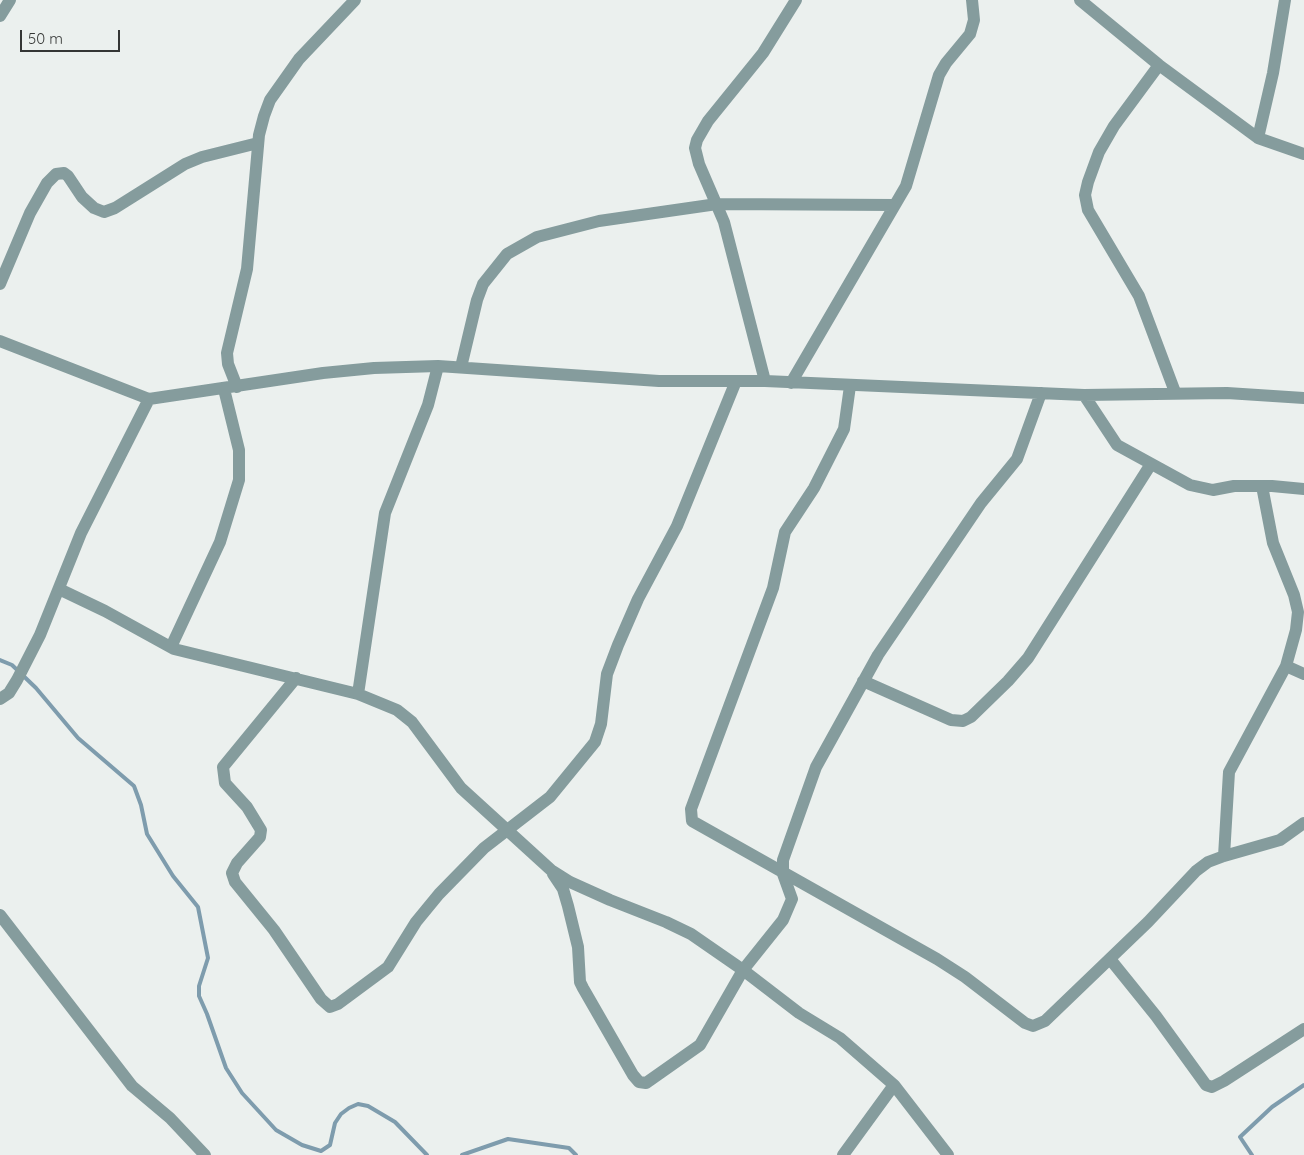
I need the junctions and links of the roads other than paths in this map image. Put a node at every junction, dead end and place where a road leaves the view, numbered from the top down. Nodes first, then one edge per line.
1 (10, 0) edge
2 (354, 0) edge
3 (796, 0) edge
4 (972, 0) edge
5 (1080, 0) edge
6 (1285, 0) edge
7 (0, 16) edge
8 (1159, 65) junction
9 (1258, 138) junction
10 (258, 143) junction
11 (1304, 154) edge
12 (716, 204) junction
13 (895, 206) junction
14 (0, 284) edge
15 (0, 340) edge
16 (438, 366) junction
17 (461, 367) junction
18 (736, 381) junction
19 (765, 381) junction
20 (791, 383) junction
21 (850, 386) junction
22 (230, 388) junction
23 (1175, 392) junction
24 (1041, 393) junction
25 (1084, 395) junction
26 (1304, 398) edge
27 (149, 399) junction
28 (1151, 464) junction
29 (1262, 486) junction
30 (1304, 489) edge
31 (59, 589) junction
32 (171, 648) junction
33 (1286, 666) junction
34 (1304, 674) edge
35 (296, 678) junction
36 (864, 681) junction
37 (358, 694) junction
38 (0, 699) edge
39 (1304, 823) edge
40 (505, 830) junction
41 (1224, 856) junction
42 (551, 870) junction
43 (783, 874) junction
44 (0, 915) edge
45 (1110, 958) junction
46 (743, 970) junction
47 (1304, 1029) edge
48 (894, 1085) junction
49 (205, 1155) edge
50 (843, 1155) edge
51 (948, 1155) edge

1 - 7 street
2 - 10 street
3 - 12 street
4 - 13 street
5 - 8 street
6 - 9 street
8 - 9 street
8 - 23 street
9 - 11 street
10 - 14 street
10 - 22 street
12 - 13 street
12 - 17 street
12 - 19 street
13 - 20 street
15 - 27 street
16 - 17 street
16 - 22 street
16 - 37 street
17 - 18 street
18 - 19 street
18 - 40 street
19 - 20 street
20 - 21 street
21 - 24 street
21 - 43 street
22 - 27 street
22 - 32 street
23 - 25 street
23 - 26 street
24 - 25 street
24 - 36 street
25 - 28 street
27 - 31 street
28 - 29 street
28 - 36 street
29 - 30 street
29 - 33 street
31 - 32 street
31 - 38 street
32 - 35 street
33 - 34 street
33 - 41 street
35 - 37 street
35 - 40 street
36 - 43 street
37 - 40 street
39 - 41 street
40 - 42 street
41 - 45 street
42 - 46 street
42 - 46 street
43 - 45 street
43 - 46 street
44 - 49 street
45 - 47 street
46 - 48 street
48 - 50 street
48 - 51 street

